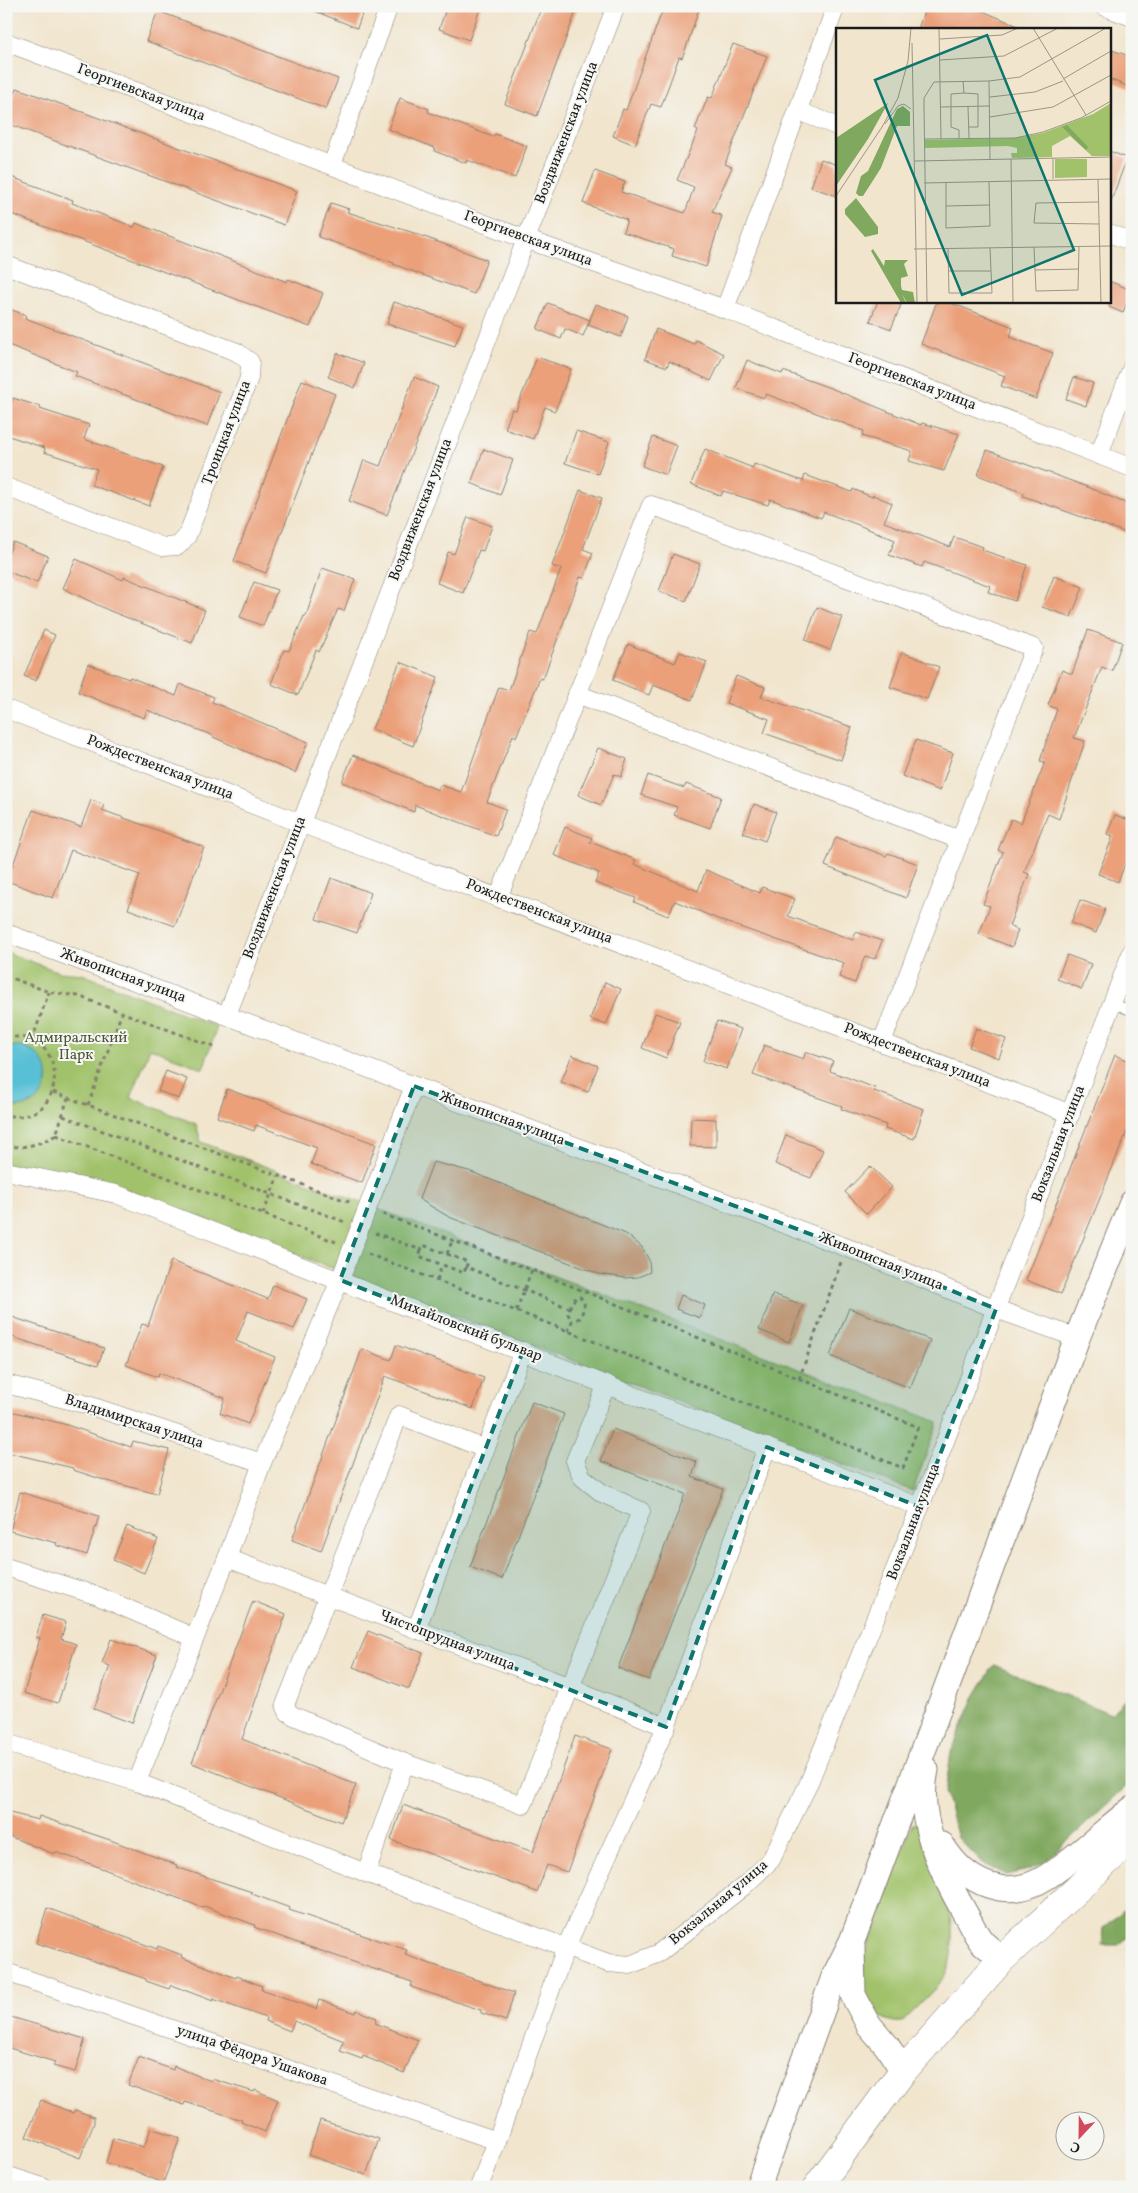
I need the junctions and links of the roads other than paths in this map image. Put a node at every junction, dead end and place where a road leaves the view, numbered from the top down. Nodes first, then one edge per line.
1 (389, 6) edge
2 (616, 6) edge
3 (836, 6) edge
4 (1103, 6) edge
5 (1132, 17) edge
6 (6, 42) edge
7 (798, 111) junction
8 (836, 126) edge
9 (332, 165) junction
10 (1110, 233) edge
11 (525, 239) junction
12 (1132, 242) edge
13 (6, 265) edge
14 (725, 309) junction
15 (1132, 367) edge
16 (1099, 455) junction
17 (1132, 468) edge
18 (6, 487) edge
19 (577, 694) junction
20 (6, 709) edge
21 (300, 823) junction
22 (960, 840) junction
23 (499, 896) junction
24 (6, 933) edge
25 (1132, 951) edge
26 (1112, 1003) junction
27 (1132, 1011) edge
28 (227, 1015) junction
29 (882, 1042) junction
30 (414, 1086) junction
31 (1071, 1114) junction
32 (6, 1171) edge
33 (1132, 1203) edge
34 (340, 1280) junction
35 (996, 1309) junction
36 (1077, 1338) junction
37 (523, 1351) junction
38 (6, 1384) edge
39 (607, 1384) junction
40 (767, 1447) junction
41 (485, 1449) junction
42 (262, 1463) junction
43 (920, 1507) junction
44 (227, 1558) junction
45 (6, 1567) edge
46 (327, 1596) junction
47 (416, 1630) junction
48 (194, 1638) junction
49 (570, 1687) junction
50 (939, 1713) junction
51 (666, 1727) junction
52 (6, 1743) edge
53 (405, 1763) junction
54 (137, 1782) junction
55 (1132, 1809) edge
56 (925, 1815) junction
57 (1132, 1838) edge
58 (366, 1873) junction
59 (852, 1941) junction
60 (566, 1947) junction
61 (1002, 1959) junction
62 (6, 1972) edge
63 (903, 2071) junction
64 (497, 2141) junction
65 (6, 2176) edge
66 (43, 2187) edge
67 (479, 2187) edge
68 (758, 2187) edge
69 (817, 2187) edge

1 - 9 street
2 - 11 street, Воздвиженская улица
3 - 7 street
4 - 5 street
6 - 9 street, Георгиевская улица
7 - 8 street
7 - 14 street
9 - 11 street, Георгиевская улица
10 - 12 street
11 - 14 street, Георгиевская улица
11 - 21 street, Воздвиженская улица
13 - 18 street, Троицкая улица
14 - 16 street, Георгиевская улица
15 - 16 street
16 - 17 street, Георгиевская улица
19 - 22 street
19 - 22 street
19 - 23 street
20 - 21 street, Рождественская улица
21 - 23 street, Рождественская улица
21 - 28 street, Воздвиженская улица
22 - 29 street
23 - 29 street, Рождественская улица
24 - 28 street, Живописная улица
25 - 26 street, Вокзальная улица
26 - 27 lane
26 - 31 street, Вокзальная улица
28 - 30 street, Живописная улица
29 - 31 street, Рождественская улица
30 - 34 street
30 - 35 street, Живописная улица
31 - 35 street, Вокзальная улица
32 - 34 street, Михайловский бульвар
33 - 36 main road
34 - 37 street, Михайловский бульвар
34 - 42 street
35 - 36 street, Живописная улица
35 - 43 street, Вокзальная улица
36 - 50 main road
37 - 39 street, Михайловский бульвар
37 - 41 street
38 - 42 street, Владимирская улица
39 - 40 street, Михайловский бульвар
39 - 49 street
40 - 43 street, Михайловский бульвар
40 - 51 street
41 - 46 street
41 - 47 street
42 - 44 street
43 - 60 street, Вокзальная улица
44 - 46 street, Чистопрудная улица
44 - 48 street
45 - 48 street
46 - 47 street, Чистопрудная улица
46 - 53 street
47 - 49 street, Чистопрудная улица
48 - 54 street
49 - 51 street, Чистопрудная улица
49 - 53 street
50 - 56 main road
50 - 59 main road
51 - 60 street
52 - 54 street
53 - 58 street
54 - 58 street, Вокзальная улица
55 - 56 main road
56 - 61 main road
57 - 61 highway
58 - 60 street, Вокзальная улица
59 - 63 main road
59 - 68 main road
60 - 64 street
61 - 63 highway
62 - 64 street, улица Фёдора Ушакова
63 - 69 highway
64 - 67 street
65 - 66 street

